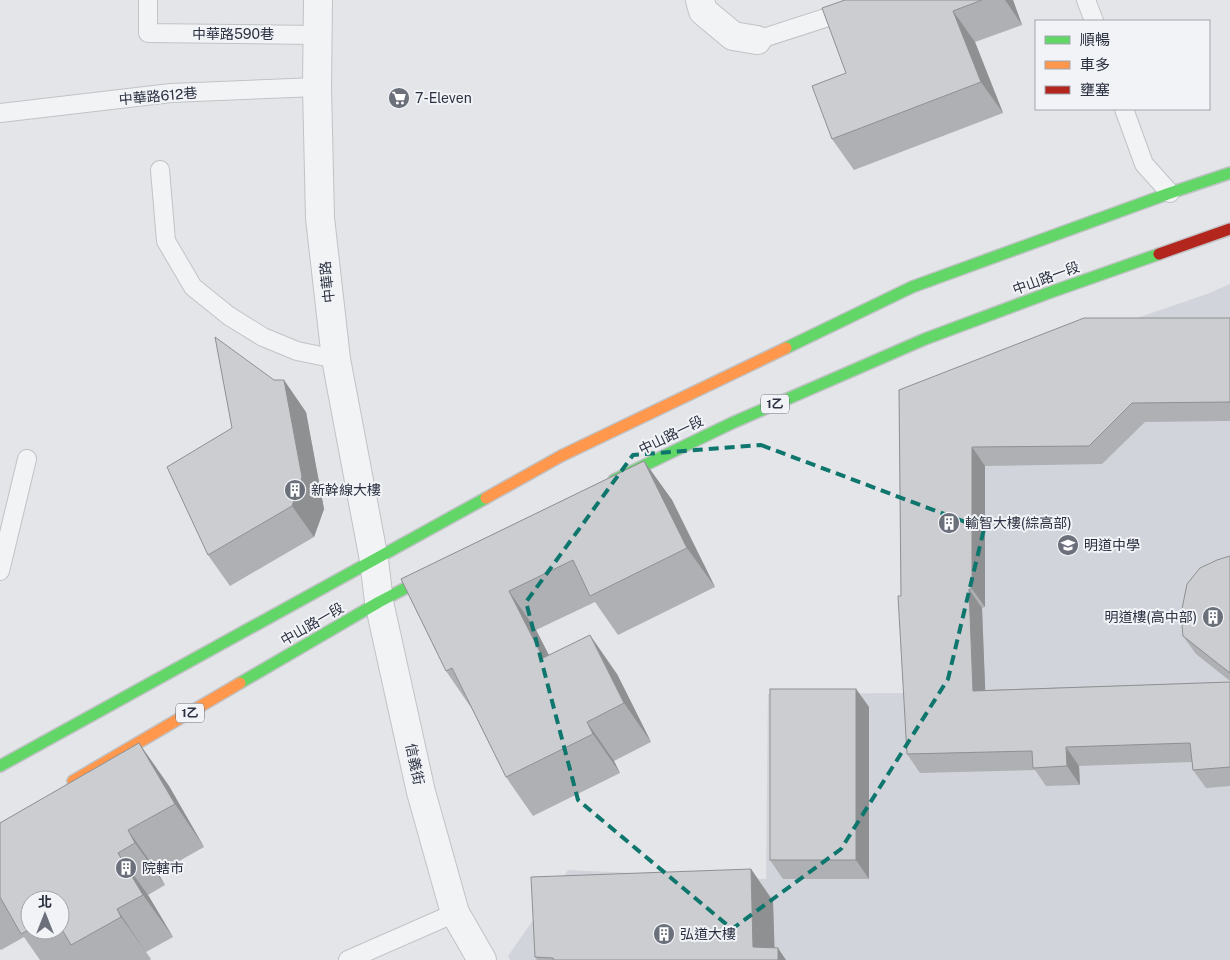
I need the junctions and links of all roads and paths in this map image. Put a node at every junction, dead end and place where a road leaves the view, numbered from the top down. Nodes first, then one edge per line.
1 (148, 0) edge
2 (318, 0) edge
3 (700, 0) edge
4 (881, 0) edge
5 (1086, 0) edge
6 (1094, 20) edge
7 (317, 35) junction
8 (757, 40) joint
9 (317, 87) junction
10 (1124, 110) edge
11 (0, 113) edge
12 (160, 170) dead end
13 (1230, 172) edge
14 (1170, 193) junction
15 (1230, 229) edge
16 (336, 359) junction
17 (27, 459) dead end
18 (604, 484) edge
19 (374, 560) junction
20 (448, 566) edge
21 (0, 571) edge
22 (379, 602) junction
23 (0, 766) edge
24 (60, 788) edge
25 (455, 913) junction
26 (348, 960) edge
27 (482, 960) edge

1 - 7 lane, 中華路590巷
2 - 7 street, 中華路
3 - 8 street
4 - 8 lane
5 - 6 lane
7 - 9 street, 中華路
9 - 11 lane, 中華路612巷
9 - 16 street, 中華路
10 - 14 lane
12 - 16 lane
13 - 14 main road, 中山路一段
14 - 19 main road, 中山路一段
15 - 18 main road, 中山路一段 / 1乙
16 - 19 street, 中華路
17 - 21 lane
19 - 22 street, 信義街
19 - 23 main road, 中山路一段
20 - 22 main road, 中山路一段 / 1乙
22 - 24 main road, 中山路一段 / 1乙
22 - 25 street, 信義街
25 - 26 lane
25 - 27 street, 信義街

